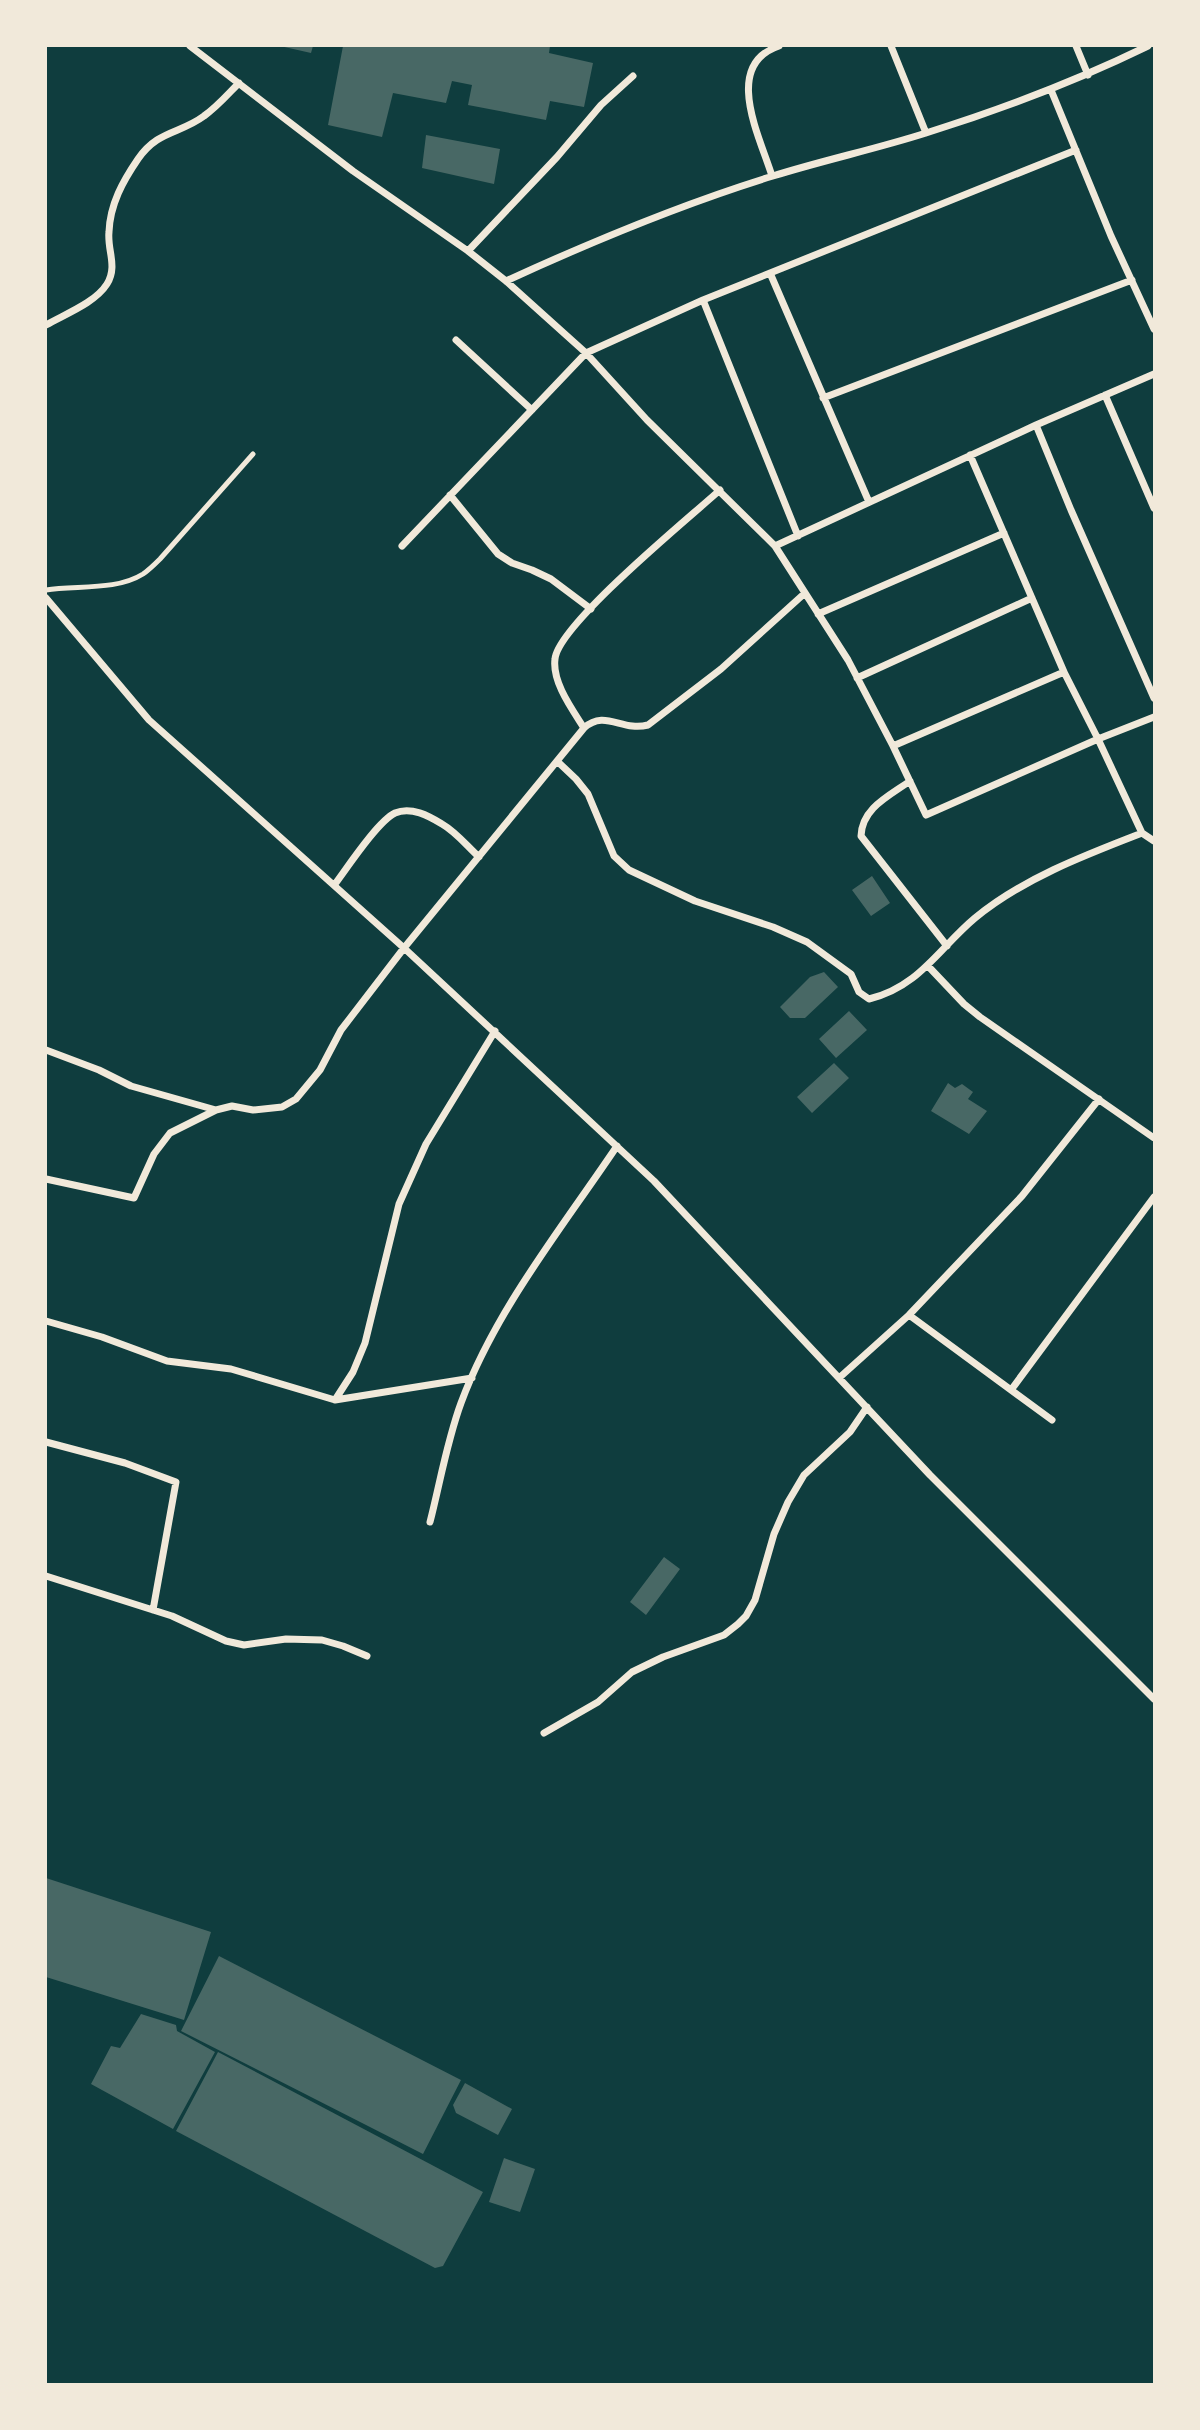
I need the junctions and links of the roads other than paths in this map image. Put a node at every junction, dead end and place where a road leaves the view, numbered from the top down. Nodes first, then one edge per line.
1 (190, 46) edge
2 (779, 46) edge
3 (891, 46) edge
4 (1077, 46) edge
5 (1148, 46) edge
6 (1088, 75) junction
7 (634, 76) dead end
8 (239, 83) junction
9 (1051, 90) junction
10 (926, 133) junction
11 (1076, 150) junction
12 (772, 176) junction
13 (468, 251) junction
14 (770, 273) junction
15 (1132, 279) junction
16 (506, 281) junction
17 (703, 300) junction
18 (46, 325) edge
19 (1154, 329) edge
20 (456, 340) dead end
21 (586, 353) junction
22 (1154, 374) edge
23 (1105, 395) junction
24 (823, 398) junction
25 (532, 410) junction
26 (1036, 425) junction
27 (253, 454) dead end
28 (970, 455) junction
29 (720, 490) junction
30 (450, 495) junction
31 (869, 502) junction
32 (1154, 508) edge
33 (1004, 533) junction
34 (798, 536) junction
35 (402, 546) dead end
36 (775, 546) junction
37 (46, 590) edge
38 (805, 593) junction
39 (46, 598) edge
40 (1032, 598) junction
41 (591, 608) junction
42 (818, 614) junction
43 (1064, 673) junction
44 (857, 678) junction
45 (1154, 698) edge
46 (1154, 717) edge
47 (584, 728) junction
48 (1098, 739) junction
49 (893, 746) junction
50 (558, 762) junction
51 (910, 781) junction
52 (1142, 833) junction
53 (1154, 841) edge
54 (480, 857) junction
55 (335, 884) junction
56 (947, 946) junction
57 (404, 948) junction
58 (928, 966) junction
59 (495, 1031) junction
60 (46, 1050) edge
61 (1099, 1099) junction
62 (216, 1110) junction
63 (1154, 1138) edge
64 (617, 1146) junction
65 (46, 1178) edge
66 (1154, 1197) edge
67 (909, 1315) junction
68 (46, 1321) edge
69 (472, 1378) junction
70 (839, 1378) junction
71 (1011, 1390) junction
72 (335, 1400) junction
73 (867, 1407) junction
74 (1052, 1420) dead end
75 (46, 1442) edge
76 (430, 1522) dead end
77 (46, 1576) edge
78 (153, 1610) junction
79 (367, 1656) dead end
80 (1154, 1699) edge
81 (544, 1733) dead end

1 - 8 street
2 - 12 street
3 - 10 street
4 - 6 street
5 - 6 street
6 - 9 street
7 - 13 street
8 - 13 street
8 - 18 street
9 - 10 street
9 - 11 street
10 - 12 street
11 - 14 street
11 - 15 street
12 - 16 street
13 - 16 street
14 - 17 street
14 - 24 street
15 - 19 street
15 - 24 street
16 - 21 street
17 - 21 street
17 - 34 street
20 - 25 street
21 - 25 street
21 - 29 street
22 - 23 street
23 - 26 street
23 - 32 street
24 - 31 street
25 - 30 street
26 - 28 street
26 - 45 street
27 - 37 lane
28 - 31 street
28 - 33 street
29 - 36 street
29 - 41 street
30 - 35 street
30 - 41 street
31 - 34 street
33 - 40 street
33 - 42 street
34 - 36 street
36 - 38 street
38 - 42 street
38 - 47 street
39 - 55 street
40 - 43 street
40 - 44 street
41 - 47 street
42 - 44 street
43 - 48 street
43 - 49 street
44 - 49 street
46 - 48 street
47 - 50 street
48 - 51 street
48 - 52 street
49 - 51 street
50 - 54 street
50 - 58 street
51 - 56 street
52 - 53 street
52 - 56 street
54 - 55 street
54 - 57 street
55 - 57 street
56 - 58 street
57 - 59 street
57 - 62 street
58 - 61 street
59 - 64 street
59 - 72 street
60 - 62 street
61 - 63 street
61 - 67 street
62 - 65 street
64 - 69 street
64 - 70 street
66 - 71 street
67 - 70 street
67 - 71 street
68 - 72 street
69 - 72 street
69 - 76 street
70 - 73 street
71 - 74 street
73 - 80 street
73 - 81 street
75 - 78 street
77 - 78 street
78 - 79 street

